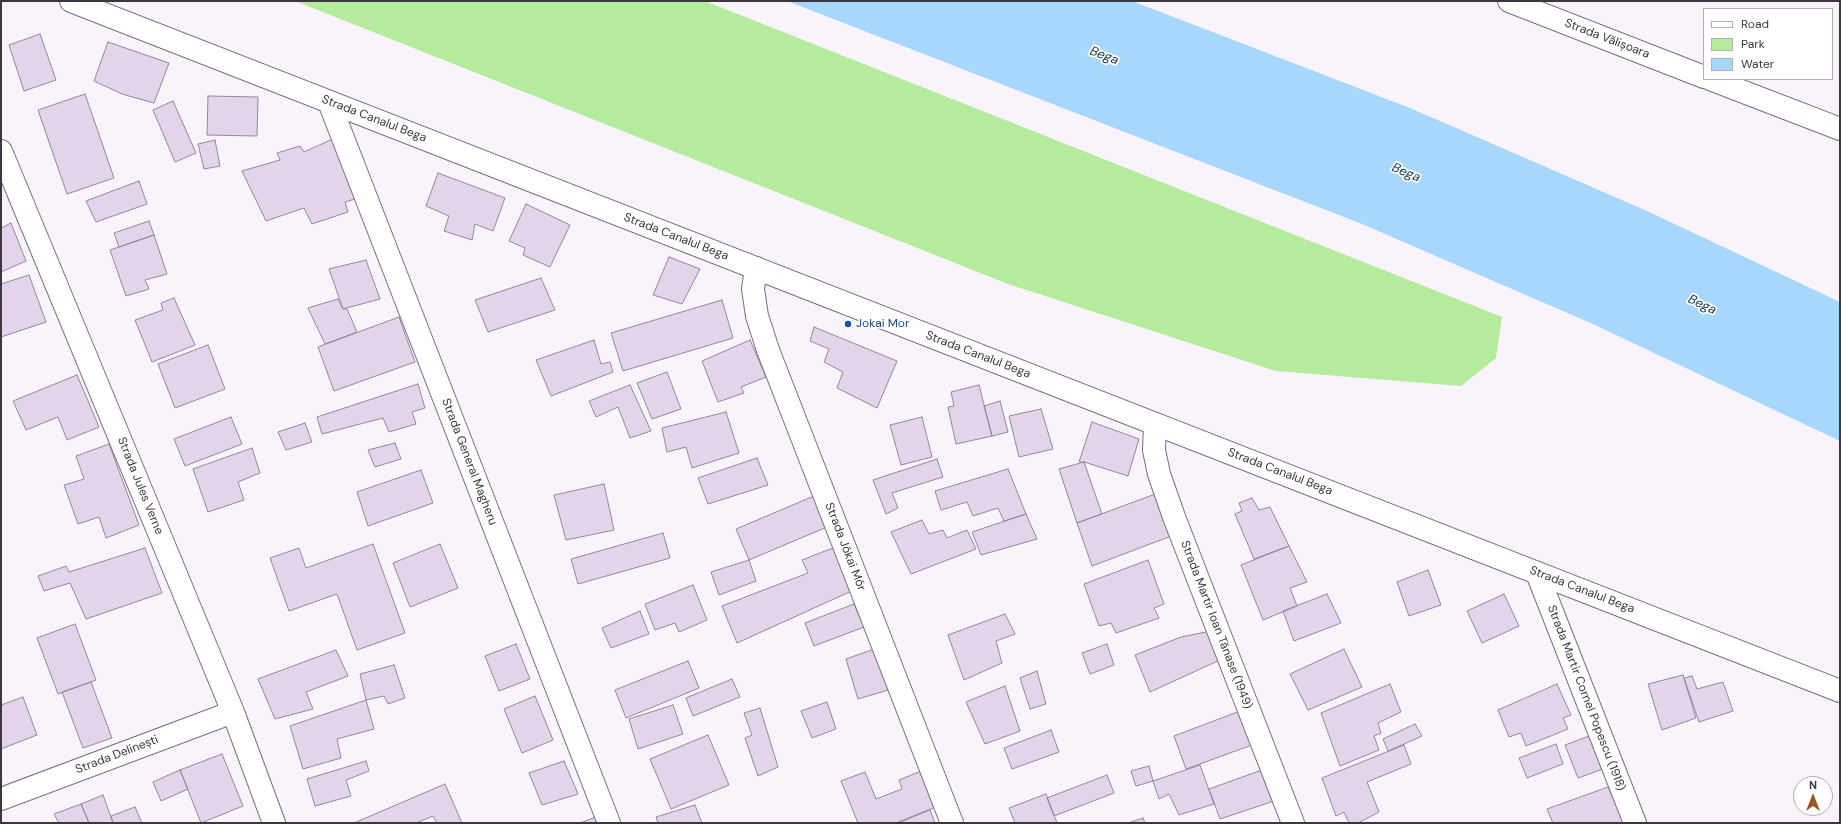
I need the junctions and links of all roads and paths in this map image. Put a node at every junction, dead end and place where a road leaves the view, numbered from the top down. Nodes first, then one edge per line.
1 (71, 1) edge
2 (1509, 1) edge
3 (1703, 77) edge
4 (1713, 80) edge
5 (329, 102) junction
6 (1840, 129) edge
7 (1, 151) edge
8 (756, 268) junction
9 (1155, 424) junction
10 (1538, 573) junction
11 (1840, 690) edge
12 (233, 712) junction
13 (1, 799) edge
14 (274, 823) edge
15 (609, 823) edge
16 (952, 823) edge
17 (1293, 823) edge
18 (1635, 823) edge

1 - 5 street, Strada Canalul Bega
2 - 3 street, Strada Vălișoara
4 - 6 street
5 - 8 street, Strada Canalul Bega
5 - 15 street, Strada General Magheru
7 - 12 street, Strada Jules Verne
8 - 9 street, Strada Canalul Bega
8 - 16 street, Strada Jókai Mór
9 - 10 street, Strada Canalul Bega
9 - 17 street, Strada Martir Ioan Tănase (1949)
10 - 11 street, Strada Canalul Bega
10 - 18 street, Strada Martir Cornel Popescu (1918)
12 - 13 street, Strada Delinești
12 - 14 street, Strada Jules Verne

